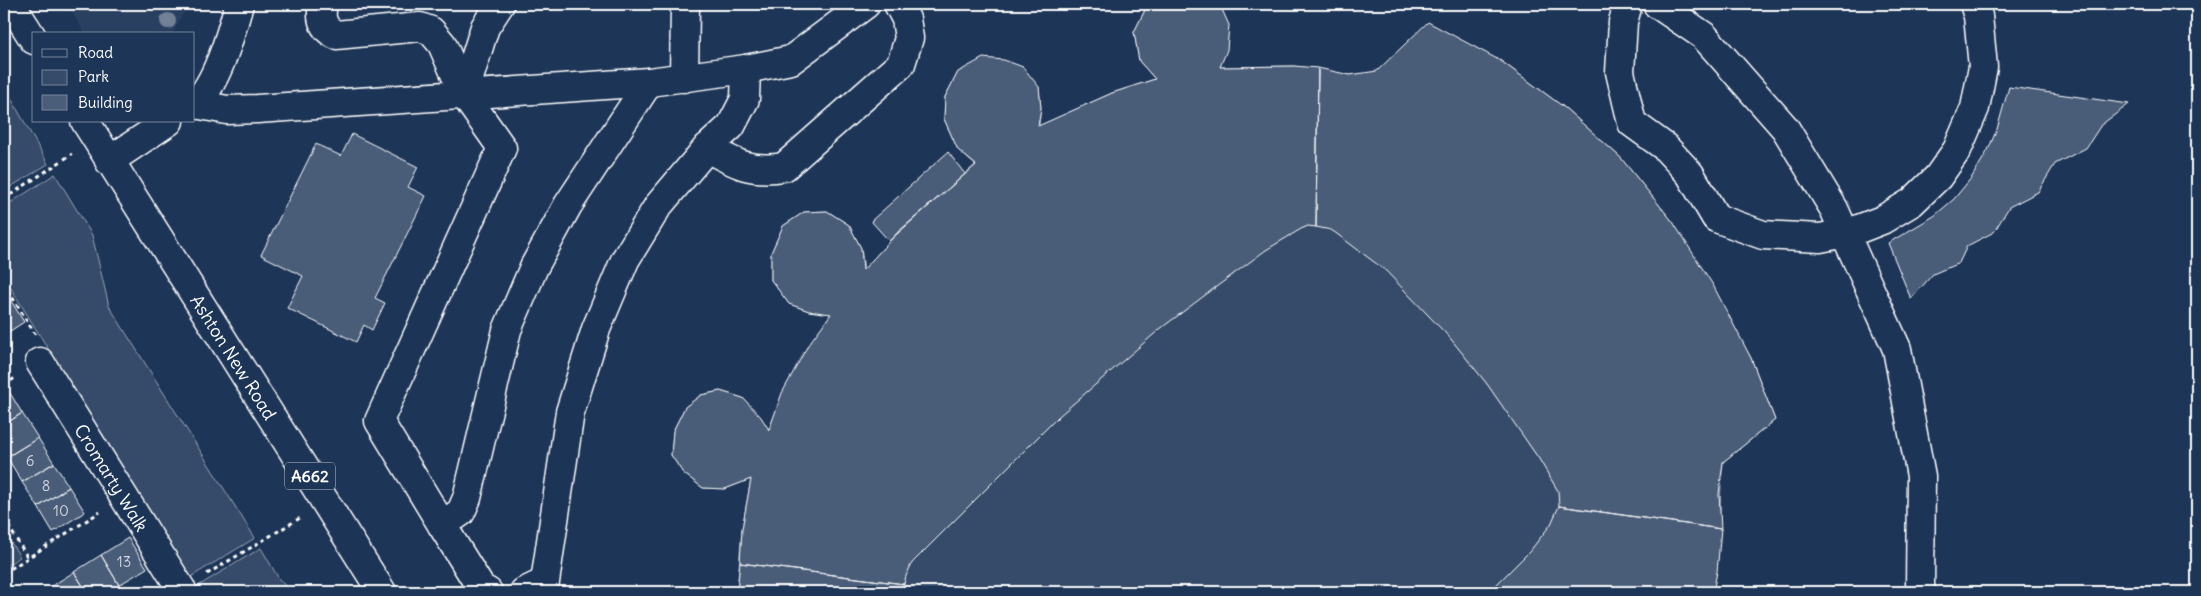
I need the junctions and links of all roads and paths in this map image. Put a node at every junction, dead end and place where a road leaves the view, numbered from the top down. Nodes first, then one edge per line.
1 (11, 4) edge
2 (239, 4) edge
3 (323, 4) edge
4 (500, 4) edge
5 (866, 4) edge
6 (898, 4) edge
7 (1628, 4) edge
8 (1657, 4) edge
9 (1974, 4) edge
10 (685, 6) dead end
11 (32, 37) edge
12 (746, 69) junction
13 (684, 78) junction
14 (649, 82) junction
15 (464, 94) junction
16 (195, 104) edge
17 (195, 105) edge
18 (86, 122) edge
19 (168, 122) edge
20 (707, 148) junction
21 (109, 161) junction
22 (60, 162) dead end
23 (4, 199) edge
24 (1845, 234) junction
25 (40, 362) dead end
26 (124, 497) junction
27 (327, 502) junction
28 (4, 519) edge
29 (442, 525) junction
30 (28, 558) junction
31 (4, 574) edge
32 (182, 591) edge
33 (382, 592) edge
34 (488, 592) edge
35 (524, 592) edge
36 (1920, 592) edge

1 - 11 street
2 - 16 street
3 - 15 street
4 - 15 street
5 - 12 street
6 - 20 street
7 - 24 street
8 - 24 street
9 - 24 street
10 - 13 street
12 - 13 street
12 - 20 street
13 - 14 street
14 - 15 street
14 - 29 street
15 - 17 street
15 - 29 street
18 - 21 street, Ashton New Road / A662
19 - 21 street
20 - 35 street
21 - 27 street, Ashton New Road / A662
22 - 23 path
24 - 36 street
25 - 26 street, Cromarty Walk
26 - 30 path
26 - 32 street, Cromarty Walk
27 - 32 path
27 - 33 street, Ashton New Road / A662
28 - 30 path
29 - 34 street
30 - 31 path

